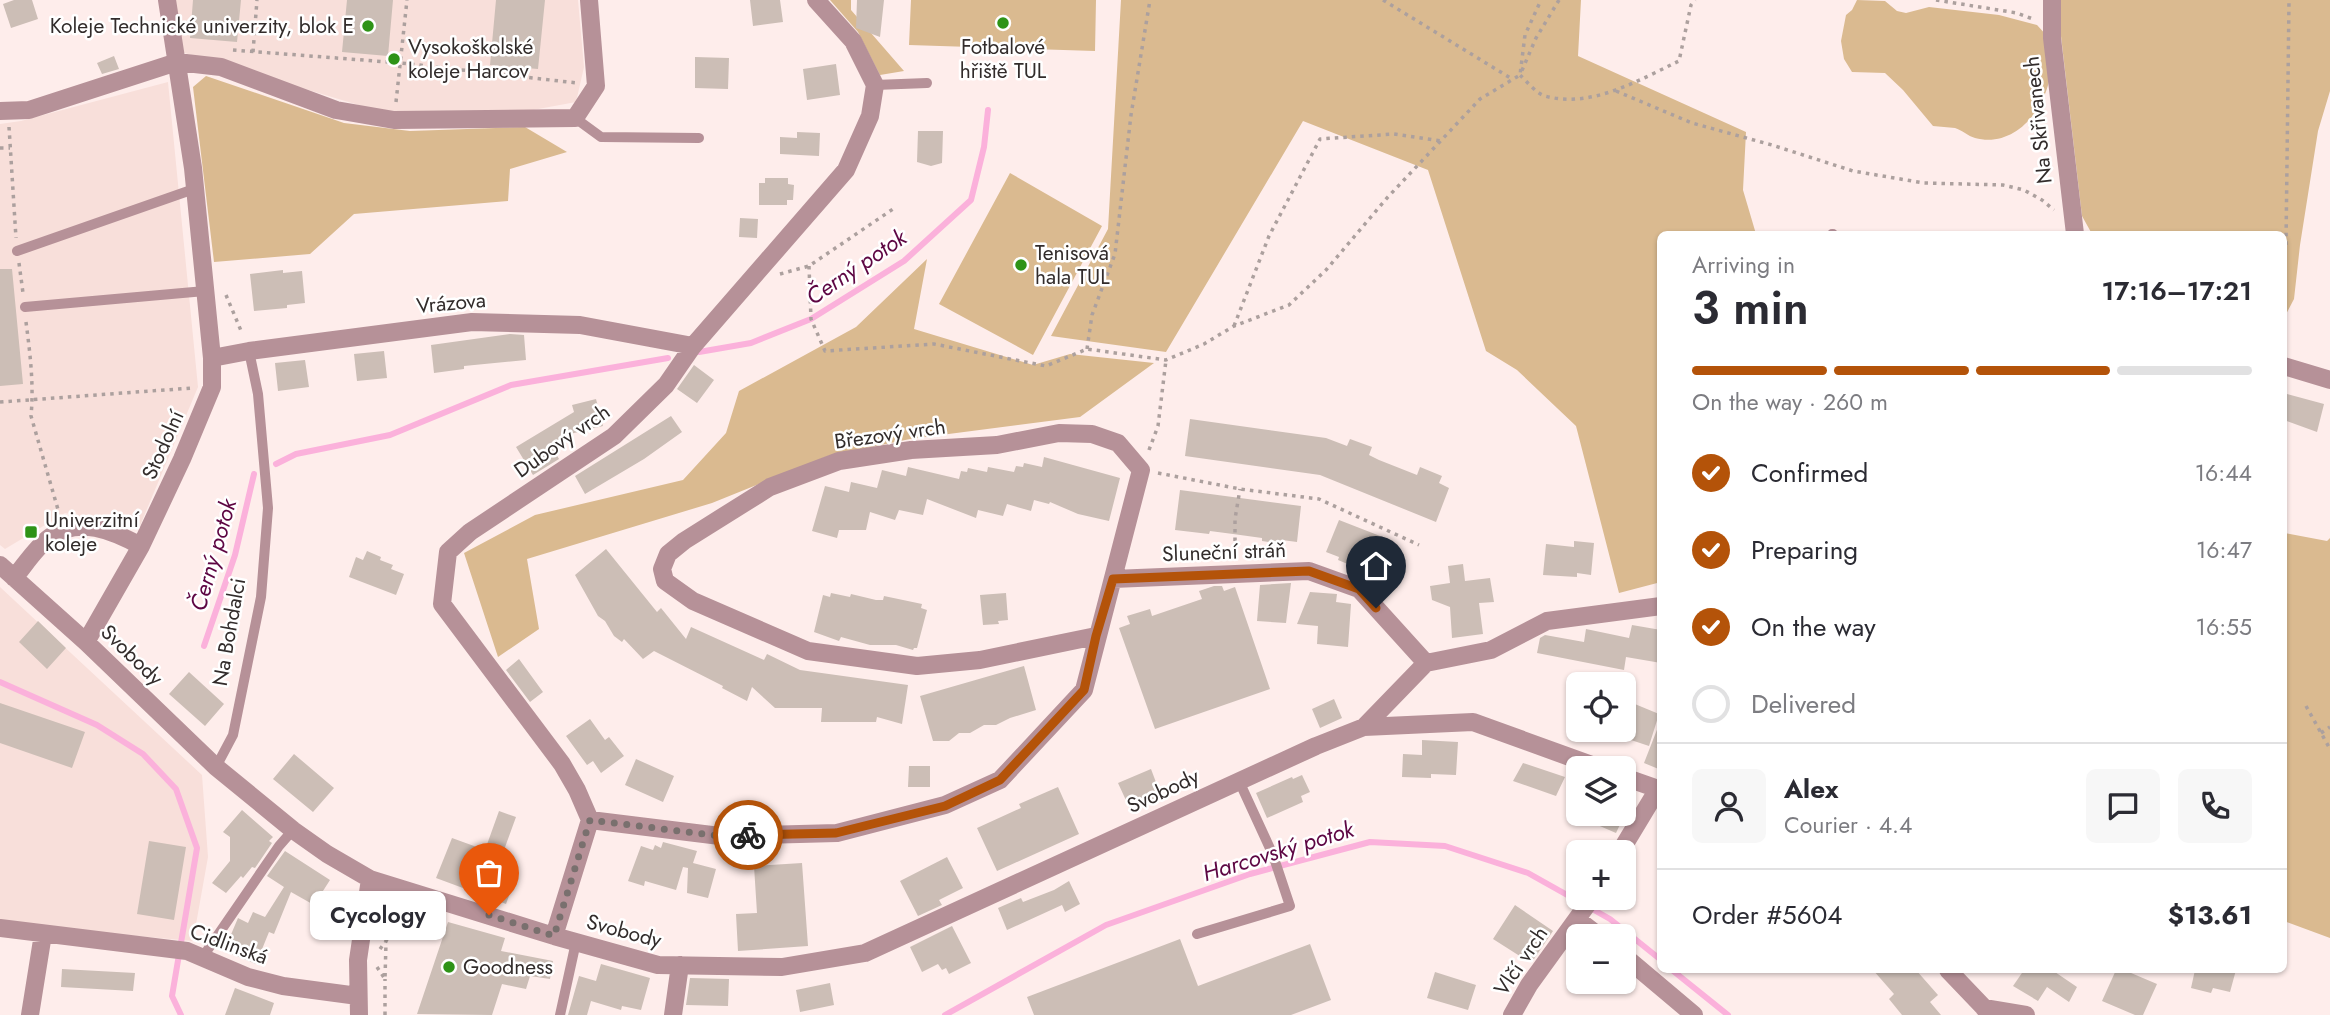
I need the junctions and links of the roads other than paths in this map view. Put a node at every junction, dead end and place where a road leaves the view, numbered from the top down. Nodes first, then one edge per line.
1 (167, 0) edge
2 (589, 0) edge
3 (816, 0) edge
4 (2052, 0) edge
5 (177, 62) junction
6 (927, 83) dead end
7 (875, 85) junction
8 (0, 111) edge
9 (575, 118) junction
10 (699, 138) dead end
11 (194, 189) junction
12 (2074, 231) edge
13 (17, 251) road end
14 (205, 291) junction
15 (25, 307) dead end
16 (694, 346) junction
17 (249, 351) junction
18 (212, 358) junction
19 (2287, 367) edge
20 (2330, 380) edge
21 (141, 546) junction
22 (0, 565) edge
23 (14, 578) junction
24 (1113, 579) junction
25 (1657, 607) edge
26 (1096, 636) junction
27 (86, 642) junction
28 (1426, 663) junction
29 (1364, 727) junction
30 (1567, 756) edge
31 (216, 767) junction
32 (1636, 781) edge
33 (1241, 785) junction
34 (1657, 789) edge
35 (1657, 793) edge
36 (1240, 802) dead end
37 (590, 820) junction
38 (293, 830) junction
39 (1628, 840) edge
40 (370, 879) junction
41 (1583, 910) edge
42 (1579, 916) junction
43 (1587, 924) edge
44 (0, 928) edge
45 (43, 934) junction
46 (1197, 934) dead end
47 (554, 936) junction
48 (576, 942) junction
49 (186, 952) junction
50 (680, 965) junction
51 (1636, 966) edge
52 (1951, 973) edge
53 (358, 996) junction
54 (1987, 1011) edge
55 (30, 1015) edge
56 (359, 1015) edge
57 (560, 1015) edge
58 (673, 1015) edge
59 (1512, 1015) edge
60 (1694, 1015) edge
61 (2026, 1015) edge

1 - 5 street
2 - 9 street
3 - 7 street
4 - 12 street, Na Skřivanech
5 - 8 street
5 - 9 street
5 - 11 street
6 - 7 lane
7 - 16 street, Dubový vrch
9 - 10 lane
11 - 13 lane
11 - 14 street
14 - 15 lane
14 - 18 street
16 - 17 street, Vrázova
16 - 37 street, Dubový vrch
17 - 18 street, Vrázova
17 - 31 lane, Na Bohdalci
18 - 21 street, Stodolní
19 - 20 street
21 - 23 street
21 - 27 street, Stodolní
22 - 23 street, Svobody
23 - 27 street, Svobody
24 - 26 street
24 - 26 street, Březový vrch
24 - 28 street, Sluneční stráň
25 - 28 street
26 - 37 street
27 - 31 street, Svobody
28 - 29 street
29 - 30 street, Svobody
29 - 33 street, Svobody
31 - 38 street, Svobody
32 - 34 street
33 - 36 lane
33 - 46 lane
33 - 50 street, Svobody
35 - 39 street
37 - 47 street
38 - 40 street, Svobody
38 - 49 lane
40 - 47 street, Svobody
40 - 53 street
41 - 42 street, Vlčí vrch
42 - 43 street
42 - 59 street, Vlčí vrch
44 - 45 street, Cidlinská
45 - 49 street, Cidlinská
45 - 55 street
47 - 48 street, Svobody
48 - 50 street, Svobody
48 - 57 lane
49 - 53 street, Cidlinská
50 - 58 street
51 - 60 street
52 - 54 street
53 - 56 street
54 - 61 street

